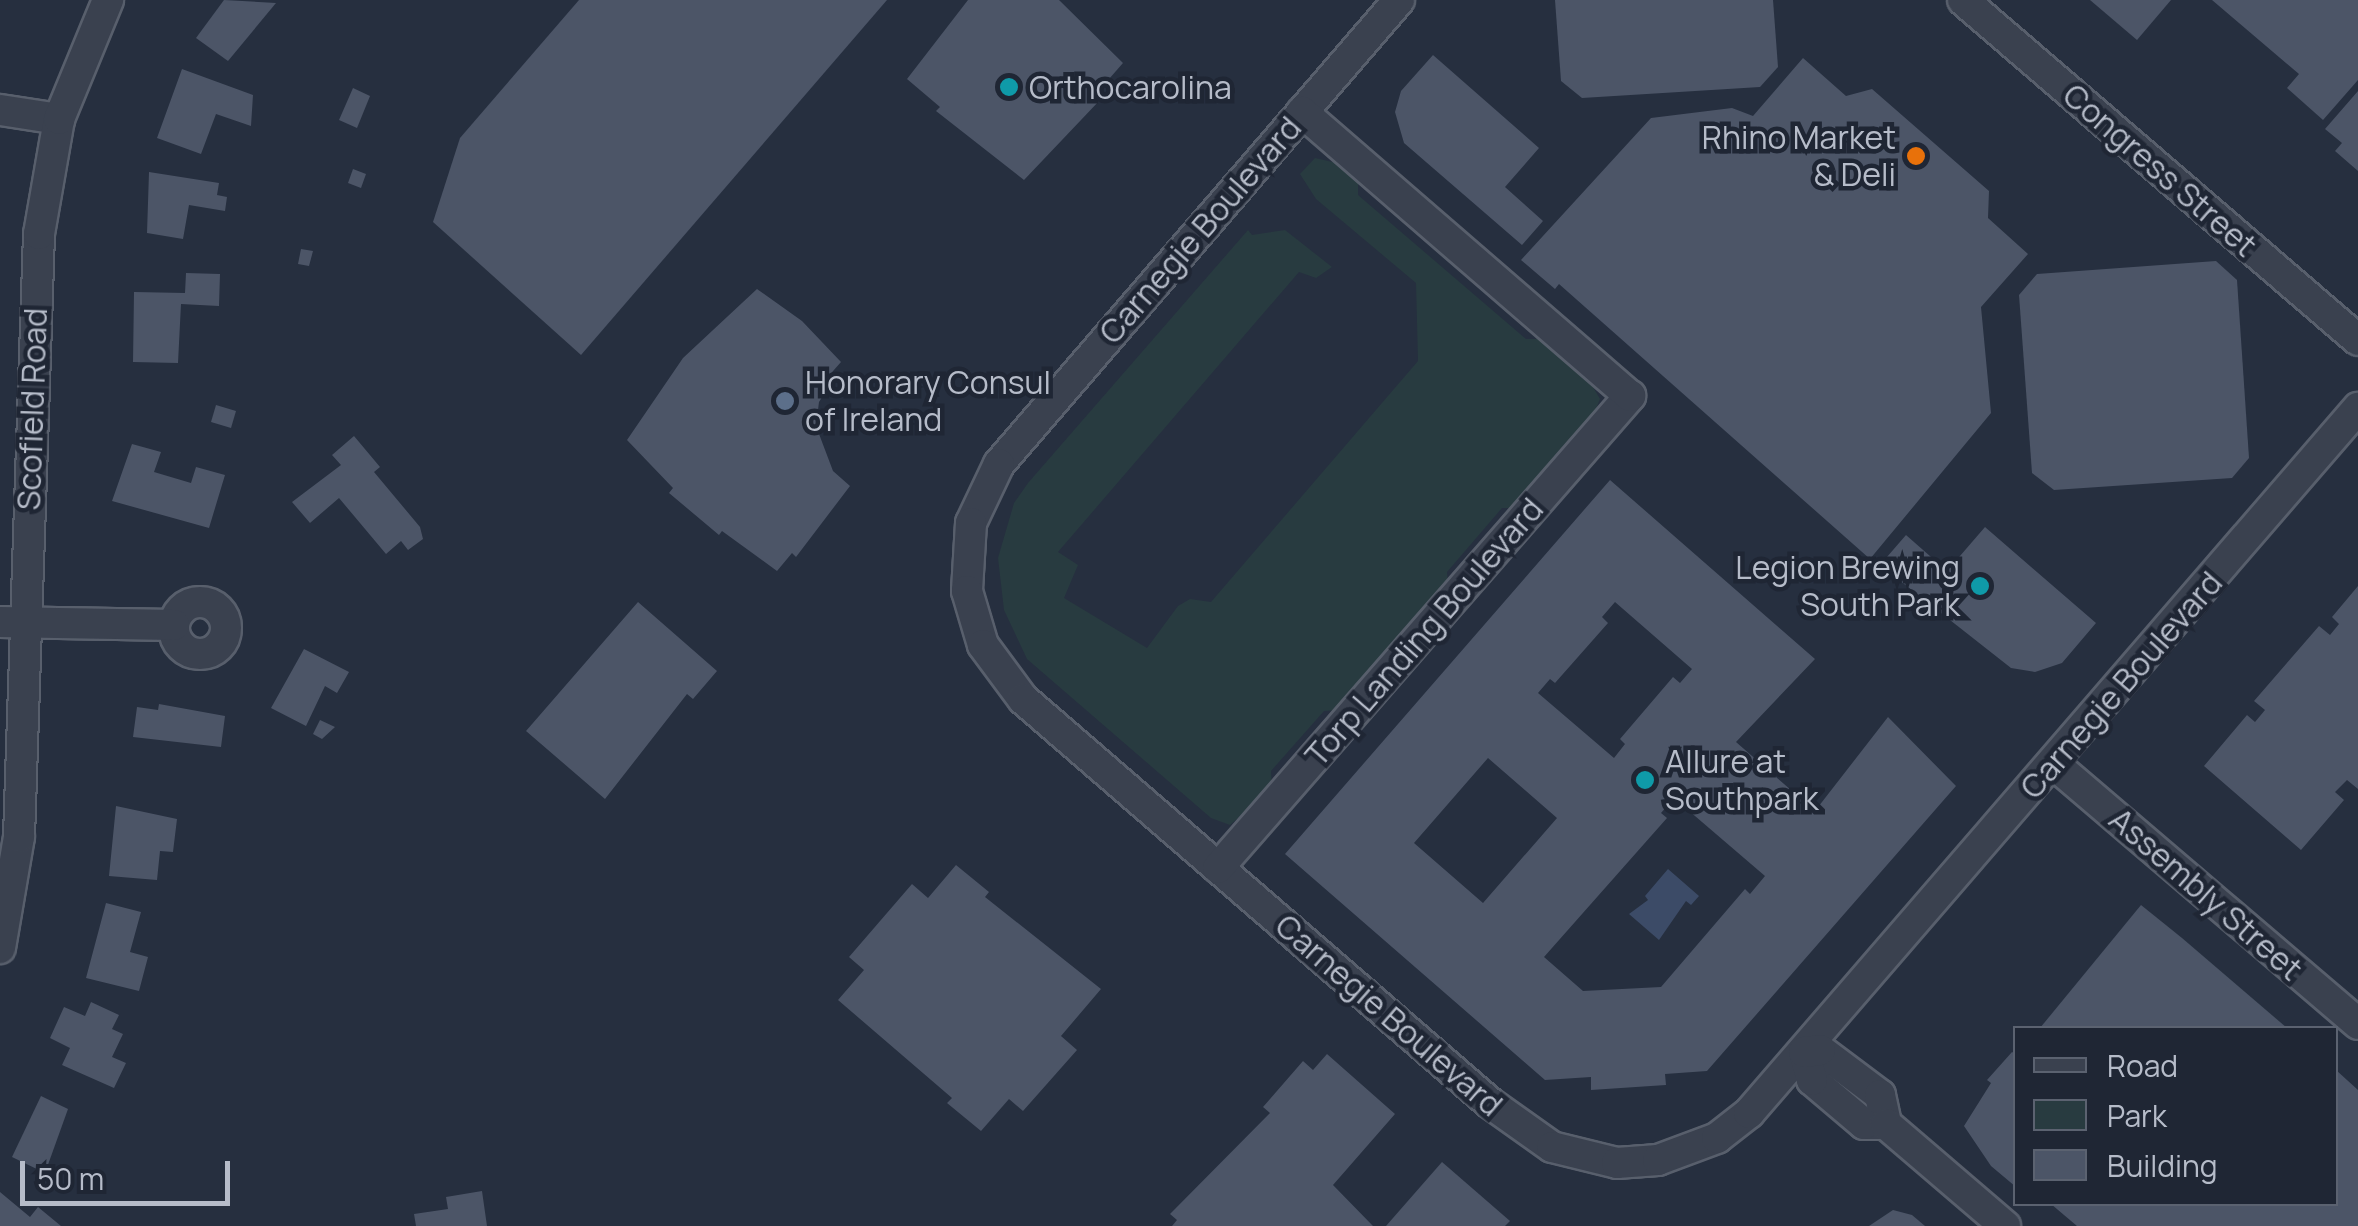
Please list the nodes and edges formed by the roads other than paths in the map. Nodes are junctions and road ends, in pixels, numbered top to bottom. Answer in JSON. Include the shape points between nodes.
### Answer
{"nodes":[{"id":1,"x":108,"y":0,"type":"edge"},
{"id":2,"x":1399,"y":0,"type":"edge"},
{"id":3,"x":1964,"y":0,"type":"edge"},
{"id":4,"x":0,"y":110,"type":"edge"},
{"id":5,"x":1302,"y":112,"type":"junction"},
{"id":6,"x":59,"y":119,"type":"junction"},
{"id":7,"x":2358,"y":340,"type":"edge"},
{"id":8,"x":2358,"y":408,"type":"edge"},
{"id":9,"x":13,"y":623,"type":"edge"},
{"id":10,"x":174,"y":625,"type":"dead end"},
{"id":11,"x":2054,"y":764,"type":"junction"},
{"id":12,"x":1218,"y":868,"type":"junction"},
{"id":13,"x":0,"y":948,"type":"edge"},
{"id":14,"x":2358,"y":1024,"type":"edge"},
{"id":15,"x":1804,"y":1052,"type":"junction"},
{"id":16,"x":2006,"y":1226,"type":"edge"}],
"edges":[{"from":1,"to":6,"type":"street","name":"Scofield Road"},
{"from":2,"to":5,"type":"street","name":"Carnegie Boulevard"},
{"from":3,"to":7,"type":"street","name":"Congress Street"},
{"from":4,"to":6,"type":"street"},
{"from":5,"to":12,"type":"street","name":"Carnegie Boulevard","via":[[1000,464],[981,494],[968,539],[970,610],[1002,676]]},
{"from":5,"to":12,"type":"street","name":"Torp Landing Boulevard","via":[[1630,396]]},
{"from":6,"to":9,"type":"street","name":"Scofield Road","via":[[39,234]]},
{"from":8,"to":11,"type":"street","name":"Carnegie Boulevard"},
{"from":9,"to":10,"type":"street"},
{"from":9,"to":13,"type":"street","name":"Scofield Road","via":[[18,864]]},
{"from":11,"to":14,"type":"street","name":"Assembly Street"},
{"from":11,"to":15,"type":"street","name":"Carnegie Boulevard"},
{"from":12,"to":15,"type":"street","name":"Carnegie Boulevard","via":[[1515,1124],[1566,1153],[1638,1163],[1698,1148],[1749,1113]]},
{"from":15,"to":16,"type":"street","via":[[1808,1074],[1841,1106],[1864,1124],[1886,1124]]}]}
